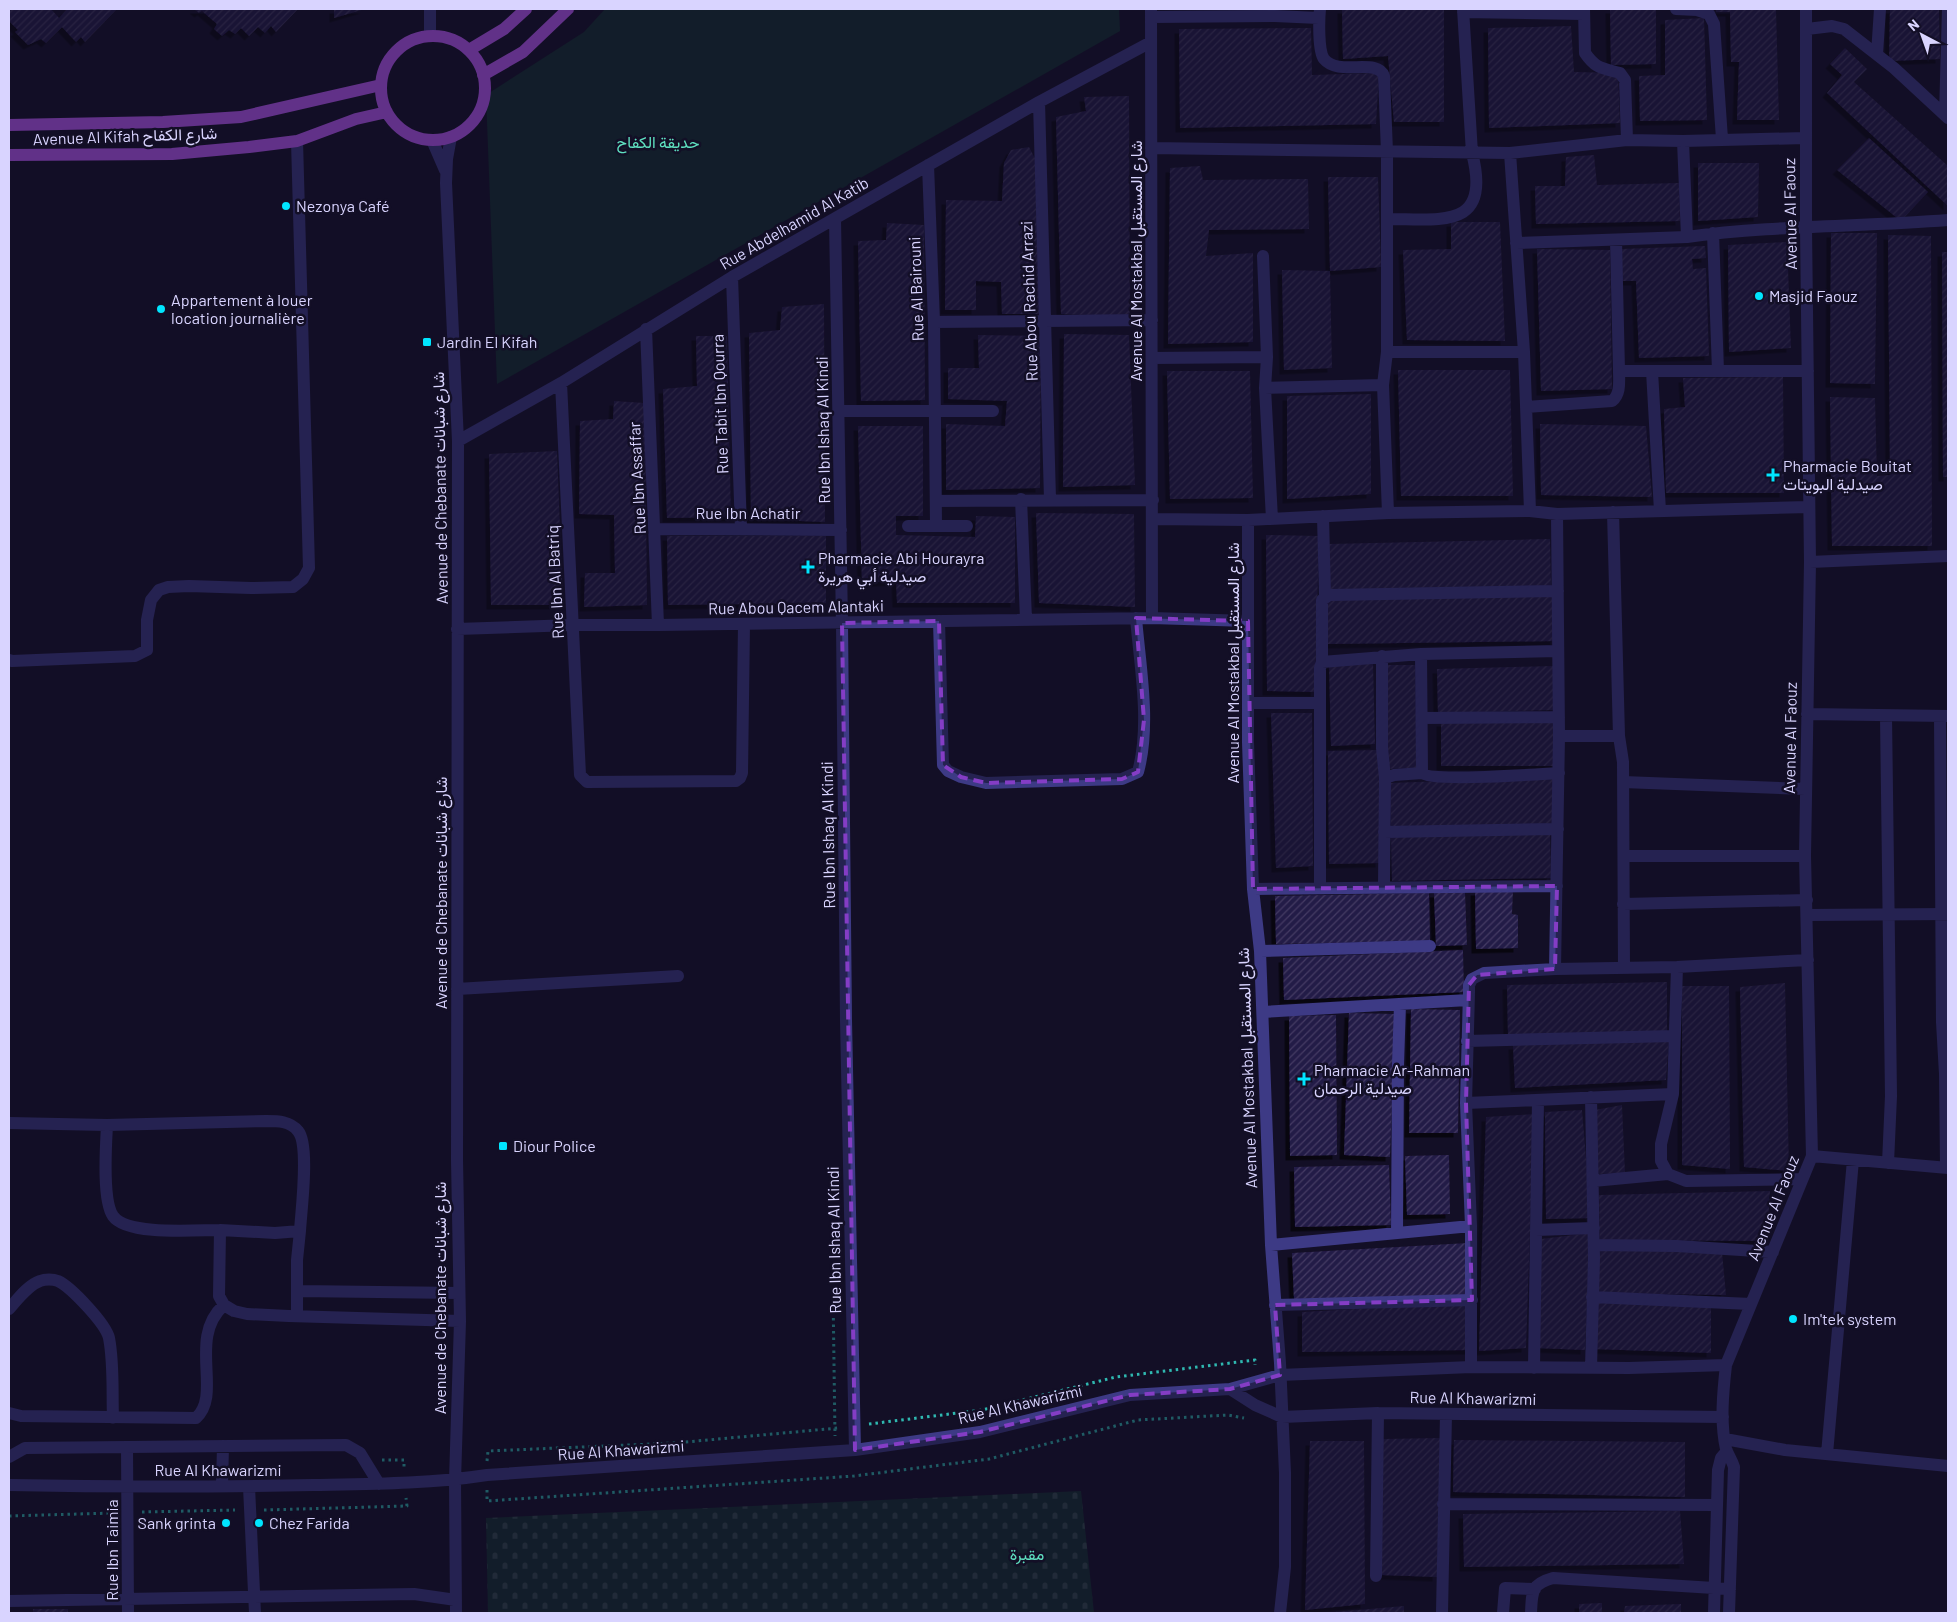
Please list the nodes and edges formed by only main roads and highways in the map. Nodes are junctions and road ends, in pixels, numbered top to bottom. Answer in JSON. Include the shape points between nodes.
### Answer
{"nodes":[{"id":1,"x":526,"y":9,"type":"edge"},
{"id":2,"x":568,"y":9,"type":"edge"},
{"id":3,"x":469,"y":50,"type":"junction"},
{"id":4,"x":483,"y":75,"type":"junction"},
{"id":5,"x":381,"y":85,"type":"junction"},
{"id":6,"x":387,"y":112,"type":"junction"},
{"id":7,"x":9,"y":125,"type":"edge"},
{"id":8,"x":9,"y":155,"type":"edge"}],
"edges":[{"from":1,"to":3,"type":"main road","via":[[504,29]]},
{"from":2,"to":4,"type":"main road","via":[[523,52]]},
{"from":3,"to":4,"type":"main road"},
{"from":3,"to":5,"type":"main road","via":[[444,37],[415,39],[392,57],[384,70]]},
{"from":4,"to":6,"type":"main road","via":[[485,92],[481,108],[472,122],[451,137],[432,140],[410,134]]},
{"from":5,"to":6,"type":"main road"},
{"from":5,"to":7,"type":"main road","name":"Avenue Al Kifah شارع الكفاح","via":[[241,117]]},
{"from":6,"to":8,"type":"main road","name":"Avenue Al Kifah شارع الكفاح","via":[[297,141],[172,154]]}]}
